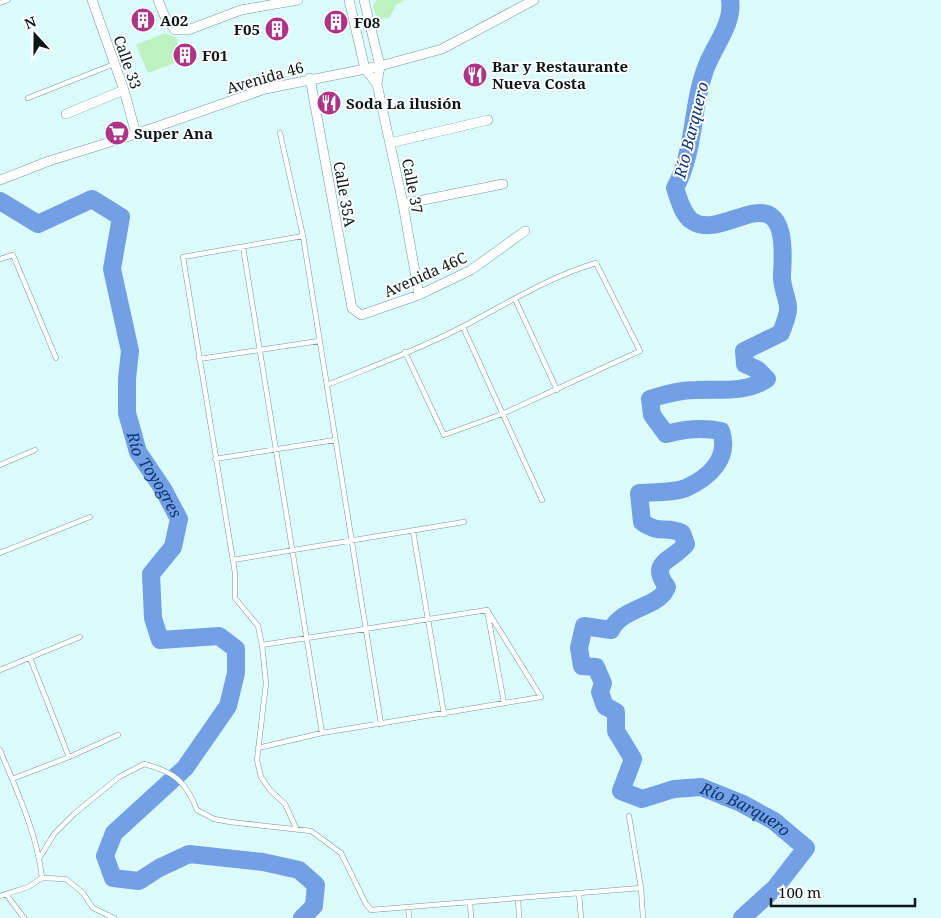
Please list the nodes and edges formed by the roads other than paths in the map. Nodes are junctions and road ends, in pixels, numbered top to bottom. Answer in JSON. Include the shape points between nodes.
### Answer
{"nodes":[{"id":1,"x":8,"y":0,"type":"edge"},
{"id":2,"x":92,"y":0,"type":"edge"},
{"id":3,"x":158,"y":0,"type":"edge"},
{"id":4,"x":238,"y":0,"type":"edge"},
{"id":5,"x":298,"y":0,"type":"edge"},
{"id":6,"x":349,"y":0,"type":"edge"},
{"id":7,"x":364,"y":0,"type":"edge"},
{"id":8,"x":534,"y":0,"type":"edge"},
{"id":9,"x":0,"y":2,"type":"edge"},
{"id":10,"x":516,"y":5,"type":"edge"},
{"id":11,"x":242,"y":10,"type":"junction"},
{"id":12,"x":114,"y":64,"type":"junction"},
{"id":13,"x":380,"y":66,"type":"junction"},
{"id":14,"x":365,"y":69,"type":"junction"},
{"id":15,"x":310,"y":78,"type":"junction"},
{"id":16,"x":376,"y":84,"type":"junction"},
{"id":17,"x":124,"y":90,"type":"junction"},
{"id":18,"x":28,"y":98,"type":"dead end"},
{"id":19,"x":66,"y":114,"type":"dead end"},
{"id":20,"x":488,"y":120,"type":"dead end"},
{"id":21,"x":136,"y":134,"type":"junction"},
{"id":22,"x":280,"y":134,"type":"dead end"},
{"id":23,"x":390,"y":143,"type":"junction"},
{"id":24,"x":0,"y":180,"type":"edge"},
{"id":25,"x":503,"y":184,"type":"dead end"},
{"id":26,"x":403,"y":204,"type":"junction"},
{"id":27,"x":525,"y":231,"type":"dead end"},
{"id":28,"x":303,"y":236,"type":"junction"},
{"id":29,"x":243,"y":247,"type":"junction"},
{"id":30,"x":0,"y":259,"type":"edge"},
{"id":31,"x":419,"y":294,"type":"junction"},
{"id":32,"x":515,"y":299,"type":"junction"},
{"id":33,"x":356,"y":314,"type":"joint"},
{"id":34,"x":463,"y":326,"type":"junction"},
{"id":35,"x":319,"y":341,"type":"junction"},
{"id":36,"x":260,"y":349,"type":"junction"},
{"id":37,"x":406,"y":352,"type":"junction"},
{"id":38,"x":56,"y":358,"type":"dead end"},
{"id":39,"x":199,"y":359,"type":"junction"},
{"id":40,"x":327,"y":385,"type":"junction"},
{"id":41,"x":557,"y":390,"type":"junction"},
{"id":42,"x":502,"y":414,"type":"junction"},
{"id":43,"x":335,"y":440,"type":"junction"},
{"id":44,"x":276,"y":448,"type":"junction"},
{"id":45,"x":35,"y":450,"type":"dead end"},
{"id":46,"x":215,"y":459,"type":"junction"},
{"id":47,"x":0,"y":465,"type":"edge"},
{"id":48,"x":542,"y":500,"type":"dead end"},
{"id":49,"x":90,"y":517,"type":"dead end"},
{"id":50,"x":464,"y":522,"type":"dead end"},
{"id":51,"x":413,"y":531,"type":"junction"},
{"id":52,"x":351,"y":541,"type":"junction"},
{"id":53,"x":293,"y":551,"type":"junction"},
{"id":54,"x":0,"y":552,"type":"edge"},
{"id":55,"x":233,"y":560,"type":"junction"},
{"id":56,"x":487,"y":610,"type":"junction"},
{"id":57,"x":427,"y":619,"type":"junction"},
{"id":58,"x":366,"y":628,"type":"junction"},
{"id":59,"x":80,"y":637,"type":"dead end"},
{"id":60,"x":308,"y":638,"type":"junction"},
{"id":61,"x":262,"y":645,"type":"junction"},
{"id":62,"x":30,"y":658,"type":"junction"},
{"id":63,"x":0,"y":670,"type":"edge"},
{"id":64,"x":504,"y":703,"type":"junction"},
{"id":65,"x":444,"y":714,"type":"junction"},
{"id":66,"x":381,"y":724,"type":"junction"},
{"id":67,"x":322,"y":733,"type":"junction"},
{"id":68,"x":118,"y":735,"type":"dead end"},
{"id":69,"x":258,"y":748,"type":"junction"},
{"id":70,"x":0,"y":750,"type":"edge"},
{"id":71,"x":68,"y":757,"type":"junction"},
{"id":72,"x":12,"y":778,"type":"junction"},
{"id":73,"x":629,"y":816,"type":"dead end"},
{"id":74,"x":297,"y":830,"type":"junction"},
{"id":75,"x":40,"y":857,"type":"junction"},
{"id":76,"x":42,"y":878,"type":"junction"},
{"id":77,"x":641,"y":888,"type":"junction"},
{"id":78,"x":579,"y":893,"type":"junction"},
{"id":79,"x":6,"y":894,"type":"junction"},
{"id":80,"x":0,"y":896,"type":"edge"},
{"id":81,"x":518,"y":898,"type":"junction"},
{"id":82,"x":470,"y":902,"type":"junction"},
{"id":83,"x":408,"y":907,"type":"junction"},
{"id":84,"x":24,"y":918,"type":"edge"},
{"id":85,"x":114,"y":918,"type":"edge"},
{"id":86,"x":409,"y":918,"type":"edge"},
{"id":87,"x":471,"y":918,"type":"edge"},
{"id":88,"x":519,"y":918,"type":"edge"},
{"id":89,"x":581,"y":918,"type":"edge"},
{"id":90,"x":643,"y":918,"type":"edge"}],
"edges":[{"from":1,"to":9,"type":"lane"},
{"from":2,"to":12,"type":"street","name":"Calle 33"},
{"from":3,"to":11,"type":"street","via":[[175,30],[188,30]]},
{"from":4,"to":11,"type":"street"},
{"from":5,"to":11,"type":"street"},
{"from":6,"to":14,"type":"street","name":"Calle 37"},
{"from":7,"to":13,"type":"street","name":"Calle 37"},
{"from":8,"to":10,"type":"street","name":"Avenida 46"},
{"from":10,"to":13,"type":"street","name":"Avenida 46","via":[[442,49]]},
{"from":12,"to":17,"type":"street","name":"Calle 33"},
{"from":12,"to":18,"type":"lane"},
{"from":13,"to":14,"type":"street","name":"Avenida 46"},
{"from":13,"to":16,"type":"street","name":"Calle 37"},
{"from":14,"to":15,"type":"street","name":"Avenida 46"},
{"from":14,"to":16,"type":"street","name":"Calle 37"},
{"from":15,"to":21,"type":"street","name":"Avenida 46","via":[[265,88]]},
{"from":15,"to":33,"type":"street","name":"Calle 35A","via":[[352,308]]},
{"from":16,"to":23,"type":"street","name":"Calle 37"},
{"from":17,"to":19,"type":"street"},
{"from":17,"to":21,"type":"street","name":"Calle 33"},
{"from":20,"to":23,"type":"street"},
{"from":21,"to":24,"type":"street","name":"Avenida 46","via":[[49,160]]},
{"from":22,"to":28,"type":"lane"},
{"from":23,"to":26,"type":"street","name":"Calle 37"},
{"from":25,"to":26,"type":"street"},
{"from":26,"to":31,"type":"street","name":"Calle 37"},
{"from":27,"to":31,"type":"street","name":"Avenida 46C","via":[[471,270]]},
{"from":28,"to":29,"type":"lane"},
{"from":28,"to":35,"type":"lane"},
{"from":29,"to":36,"type":"lane"},
{"from":29,"to":39,"type":"lane","via":[[183,257]]},
{"from":30,"to":38,"type":"lane","via":[[14,255]]},
{"from":31,"to":33,"type":"street","name":"Avenida 46C"},
{"from":32,"to":34,"type":"lane"},
{"from":32,"to":41,"type":"lane"},
{"from":32,"to":41,"type":"lane","via":[[568,271],[596,262],[640,351]]},
{"from":34,"to":37,"type":"lane"},
{"from":34,"to":42,"type":"lane"},
{"from":35,"to":36,"type":"lane"},
{"from":35,"to":40,"type":"lane"},
{"from":36,"to":39,"type":"lane"},
{"from":36,"to":44,"type":"lane"},
{"from":37,"to":40,"type":"lane"},
{"from":37,"to":42,"type":"lane","via":[[444,435]]},
{"from":39,"to":46,"type":"lane"},
{"from":40,"to":43,"type":"lane"},
{"from":41,"to":42,"type":"lane"},
{"from":42,"to":48,"type":"lane"},
{"from":43,"to":44,"type":"lane"},
{"from":43,"to":52,"type":"lane"},
{"from":44,"to":46,"type":"lane"},
{"from":44,"to":53,"type":"lane"},
{"from":45,"to":47,"type":"lane"},
{"from":46,"to":55,"type":"lane"},
{"from":49,"to":54,"type":"lane"},
{"from":50,"to":51,"type":"lane"},
{"from":51,"to":52,"type":"lane"},
{"from":51,"to":57,"type":"lane"},
{"from":52,"to":53,"type":"lane"},
{"from":52,"to":58,"type":"lane"},
{"from":53,"to":55,"type":"lane"},
{"from":53,"to":60,"type":"lane"},
{"from":55,"to":61,"type":"lane","via":[[236,598],[258,626]]},
{"from":56,"to":57,"type":"lane"},
{"from":56,"to":64,"type":"lane"},
{"from":56,"to":64,"type":"lane","via":[[541,697]]},
{"from":57,"to":58,"type":"lane"},
{"from":57,"to":65,"type":"lane"},
{"from":58,"to":60,"type":"lane"},
{"from":58,"to":66,"type":"lane"},
{"from":59,"to":62,"type":"lane"},
{"from":60,"to":61,"type":"lane"},
{"from":60,"to":67,"type":"lane"},
{"from":61,"to":69,"type":"lane","via":[[266,683]]},
{"from":62,"to":63,"type":"lane"},
{"from":62,"to":71,"type":"lane"},
{"from":64,"to":65,"type":"lane"},
{"from":65,"to":66,"type":"lane"},
{"from":66,"to":67,"type":"lane"},
{"from":67,"to":69,"type":"lane"},
{"from":68,"to":71,"type":"lane"},
{"from":69,"to":74,"type":"lane","via":[[261,777],[285,804]]},
{"from":70,"to":72,"type":"lane"},
{"from":71,"to":72,"type":"lane"},
{"from":72,"to":75,"type":"lane"},
{"from":73,"to":77,"type":"lane"},
{"from":74,"to":75,"type":"lane","via":[[214,818],[197,810],[191,794],[166,769],[144,764],[119,777],[74,814],[54,834]]},
{"from":74,"to":83,"type":"lane","via":[[311,831],[341,853],[371,910]]},
{"from":75,"to":76,"type":"lane"},
{"from":76,"to":79,"type":"lane","via":[[28,887]]},
{"from":76,"to":85,"type":"lane","via":[[66,879],[84,893],[93,908]]},
{"from":77,"to":78,"type":"lane"},
{"from":77,"to":90,"type":"lane"},
{"from":78,"to":81,"type":"lane"},
{"from":78,"to":89,"type":"lane"},
{"from":79,"to":80,"type":"lane"},
{"from":79,"to":84,"type":"lane"},
{"from":81,"to":82,"type":"lane"},
{"from":81,"to":88,"type":"lane"},
{"from":82,"to":83,"type":"lane"},
{"from":82,"to":87,"type":"lane"},
{"from":83,"to":86,"type":"lane"}]}
